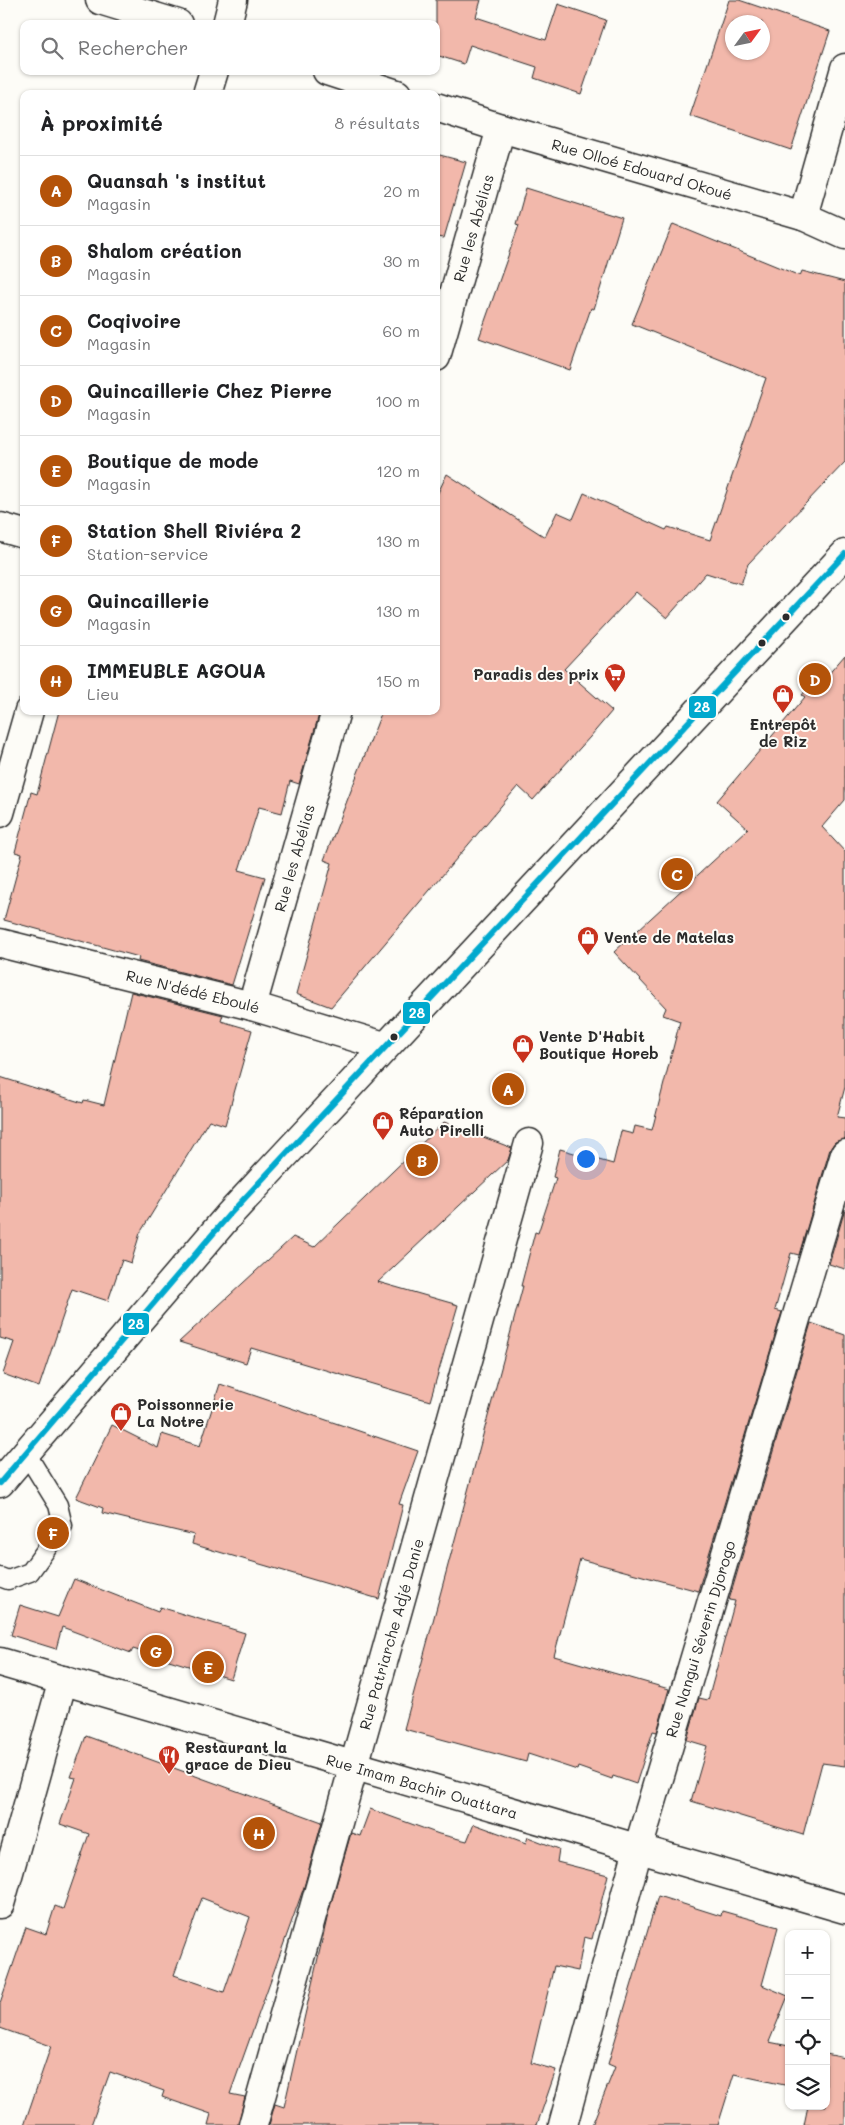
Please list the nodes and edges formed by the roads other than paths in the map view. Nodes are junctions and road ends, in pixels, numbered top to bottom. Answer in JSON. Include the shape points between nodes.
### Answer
{"nodes":[{"id":1,"x":100,"y":0,"type":"edge"},
{"id":2,"x":233,"y":0,"type":"edge"},
{"id":3,"x":165,"y":20,"type":"edge"},
{"id":4,"x":228,"y":20,"type":"edge"},
{"id":5,"x":845,"y":68,"type":"edge"},
{"id":6,"x":213,"y":75,"type":"edge"},
{"id":7,"x":339,"y":75,"type":"edge"},
{"id":8,"x":208,"y":90,"type":"edge"},
{"id":9,"x":385,"y":90,"type":"edge"},
{"id":10,"x":440,"y":107,"type":"edge"},
{"id":11,"x":501,"y":128,"type":"junction"},
{"id":12,"x":803,"y":216,"type":"junction"},
{"id":13,"x":845,"y":235,"type":"edge"},
{"id":14,"x":440,"y":343,"type":"edge"},
{"id":15,"x":0,"y":527,"type":"edge"},
{"id":16,"x":20,"y":533,"type":"edge"},
{"id":17,"x":845,"y":554,"type":"edge"},
{"id":18,"x":28,"y":715,"type":"edge"},
{"id":19,"x":335,"y":715,"type":"edge"},
{"id":20,"x":0,"y":813,"type":"edge"},
{"id":21,"x":0,"y":943,"type":"edge"},
{"id":22,"x":252,"y":1006,"type":"junction"},
{"id":23,"x":384,"y":1046,"type":"junction"},
{"id":24,"x":529,"y":1143,"type":"dead end"},
{"id":25,"x":845,"y":1154,"type":"edge"},
{"id":26,"x":26,"y":1453,"type":"junction"},
{"id":27,"x":0,"y":1483,"type":"edge"},
{"id":28,"x":0,"y":1577,"type":"edge"},
{"id":29,"x":0,"y":1662,"type":"edge"},
{"id":30,"x":63,"y":1680,"type":"junction"},
{"id":31,"x":354,"y":1766,"type":"junction"},
{"id":32,"x":638,"y":1849,"type":"junction"},
{"id":33,"x":0,"y":1904,"type":"edge"},
{"id":34,"x":845,"y":1909,"type":"edge"},
{"id":35,"x":254,"y":2125,"type":"edge"},
{"id":36,"x":563,"y":2125,"type":"edge"}],
"edges":[{"from":1,"to":3,"type":"street"},
{"from":2,"to":4,"type":"street"},
{"from":5,"to":12,"type":"street"},
{"from":6,"to":8,"type":"street"},
{"from":7,"to":9,"type":"street"},
{"from":10,"to":11,"type":"street","name":"Rue Olloé Edouard Okoué"},
{"from":11,"to":12,"type":"street","name":"Rue Olloé Edouard Okoué"},
{"from":11,"to":14,"type":"street","name":"Rue les Abélias"},
{"from":12,"to":13,"type":"street","name":"Rue Olloé Edouard Okoué"},
{"from":15,"to":16,"type":"street"},
{"from":17,"to":23,"type":"street"},
{"from":18,"to":20,"type":"street"},
{"from":19,"to":22,"type":"street","name":"Rue les Abélias"},
{"from":21,"to":22,"type":"street","name":"Rue N'dédé Eboulé"},
{"from":22,"to":23,"type":"street","name":"Rue N'dédé Eboulé"},
{"from":23,"to":26,"type":"street","via":[[229,1215]]},
{"from":24,"to":31,"type":"street","name":"Rue Patriarche Adjé Danie"},
{"from":25,"to":32,"type":"street","name":"Rue Nangui Séverin Djorogo"},
{"from":26,"to":27,"type":"street"},
{"from":26,"to":28,"type":"lane","via":[[58,1505],[63,1526],[30,1572],[8,1580]]},
{"from":29,"to":30,"type":"street","name":"Rue Imam Bachir Ouattara"},
{"from":30,"to":31,"type":"street","name":"Rue Imam Bachir Ouattara"},
{"from":30,"to":33,"type":"street"},
{"from":31,"to":32,"type":"street","name":"Rue Imam Bachir Ouattara"},
{"from":31,"to":35,"type":"street","name":"Rue Patriarche Adjé Danie"},
{"from":32,"to":34,"type":"street","name":"Rue Imam Bachir Ouattara"},
{"from":32,"to":36,"type":"street","name":"Rue Nangui Séverin Djorogo"}]}
